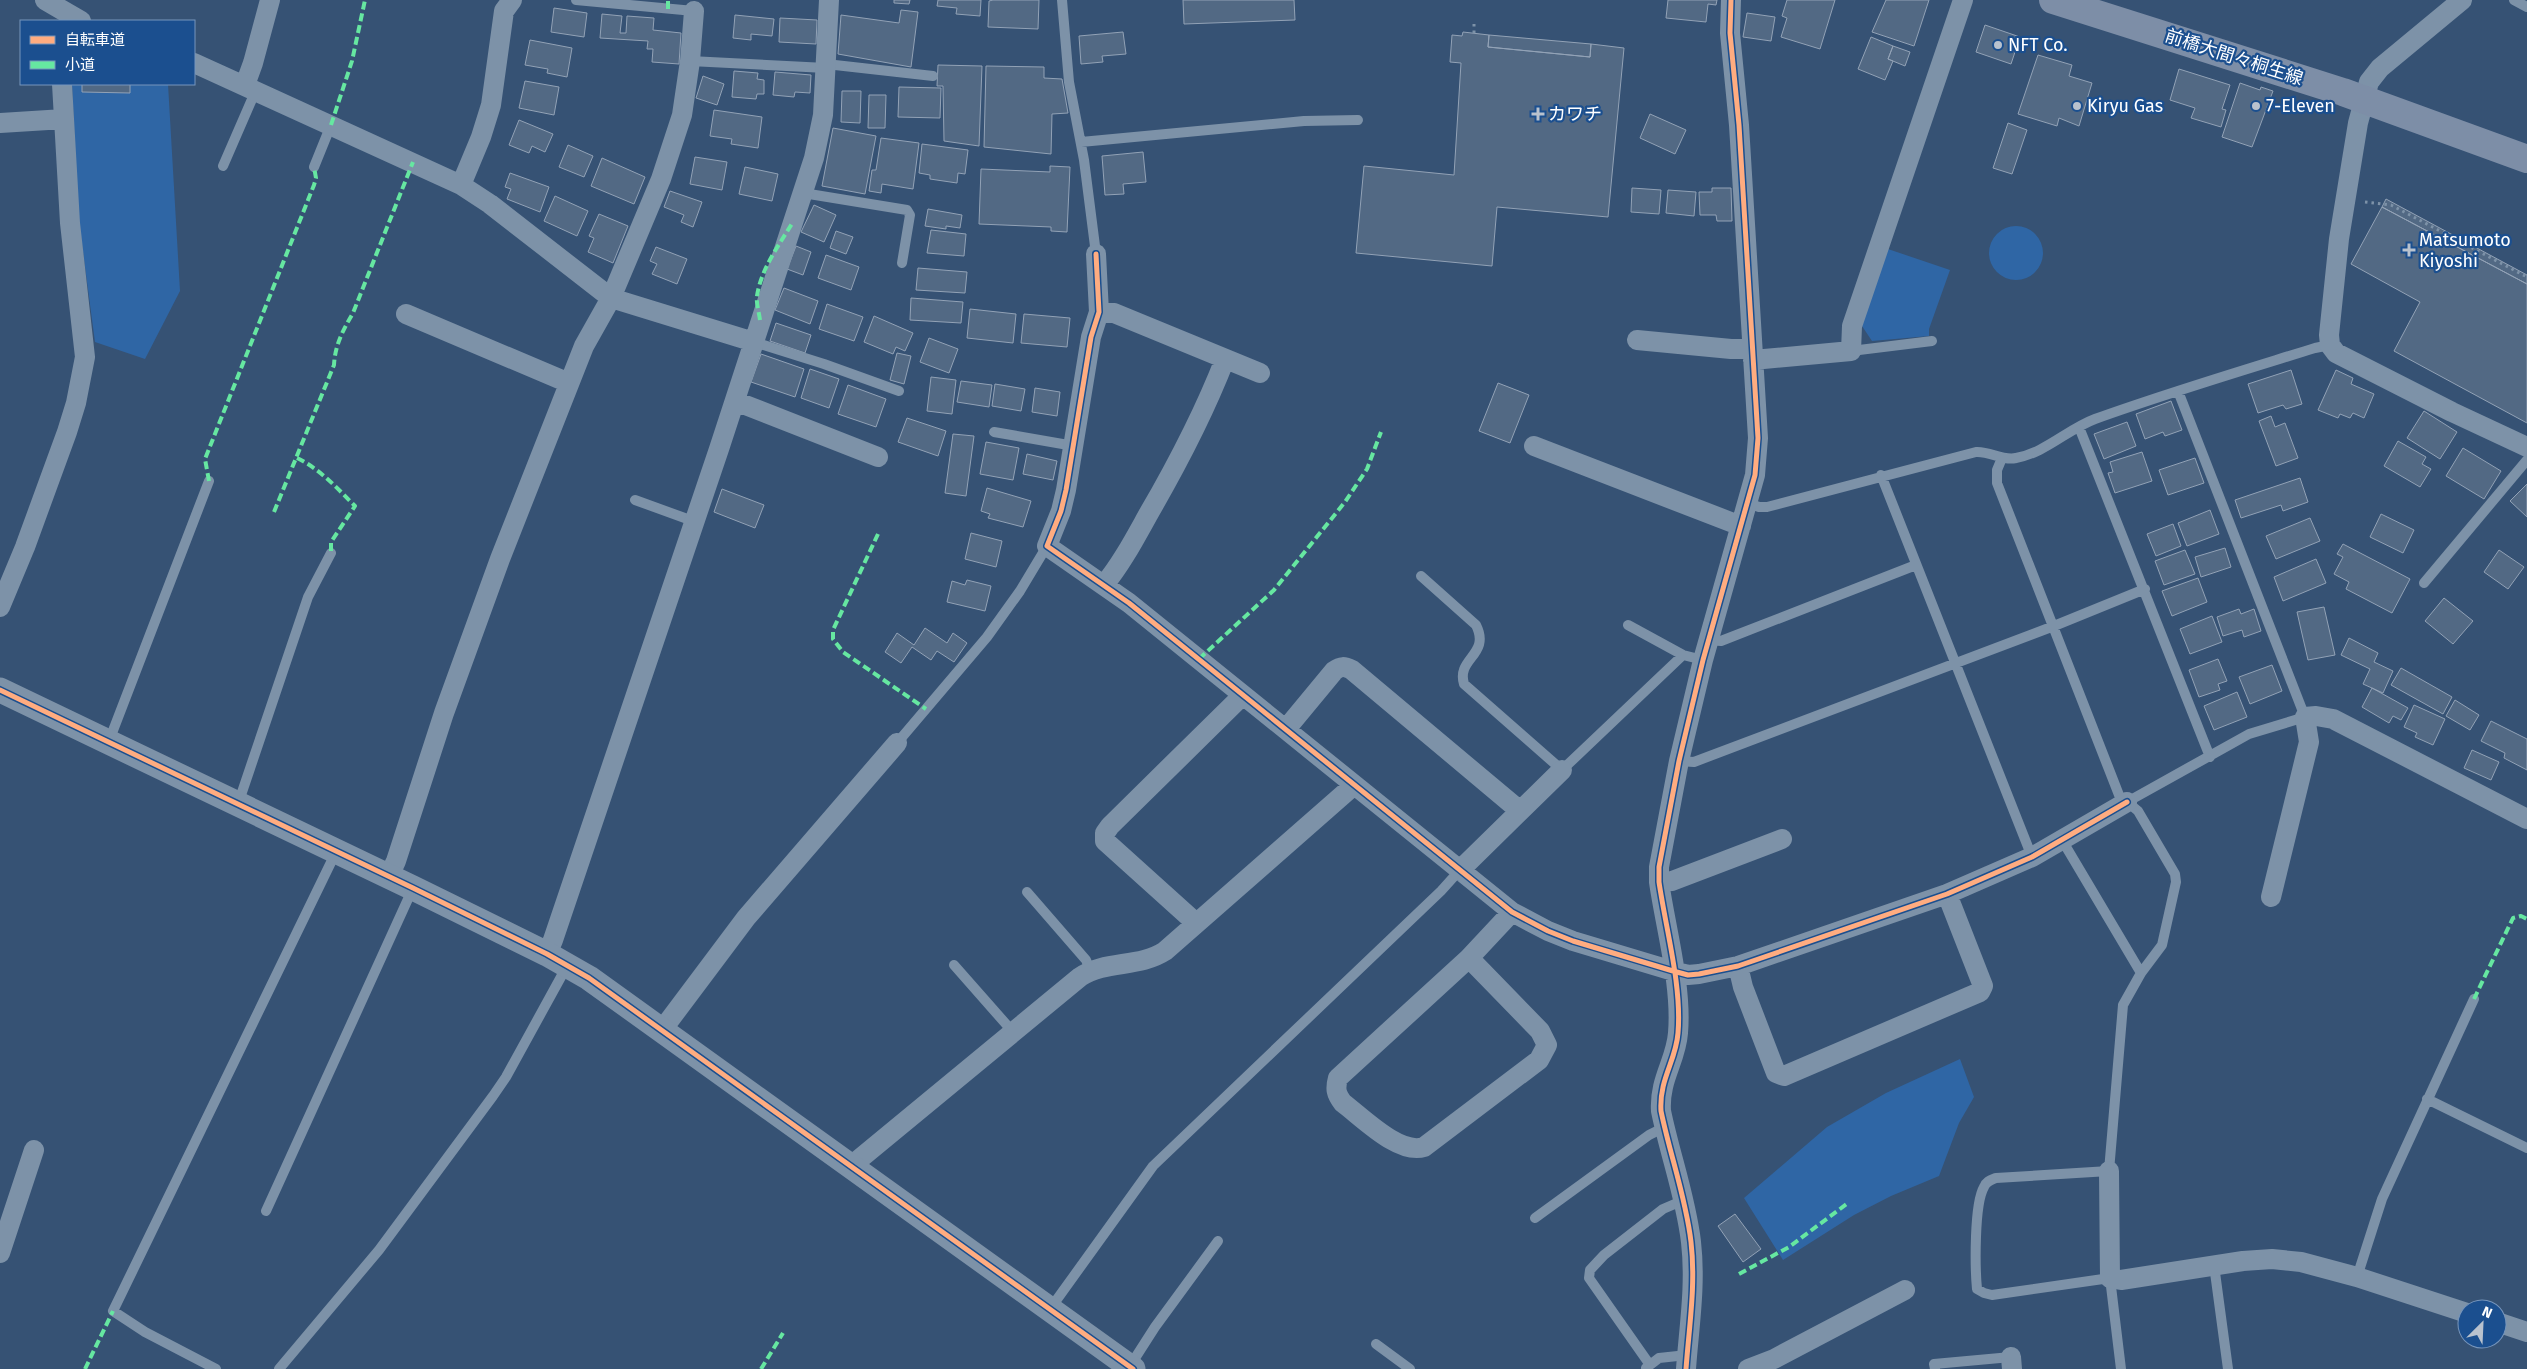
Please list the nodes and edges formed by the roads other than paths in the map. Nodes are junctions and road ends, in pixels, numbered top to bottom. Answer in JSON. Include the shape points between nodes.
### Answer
{"nodes":[{"id":1,"x":45,"y":0,"type":"edge"},
{"id":2,"x":270,"y":0,"type":"edge"},
{"id":3,"x":512,"y":0,"type":"edge"},
{"id":4,"x":576,"y":0,"type":"edge"},
{"id":5,"x":829,"y":0,"type":"edge"},
{"id":6,"x":1062,"y":0,"type":"edge"},
{"id":7,"x":1731,"y":0,"type":"edge"},
{"id":8,"x":1963,"y":0,"type":"edge"},
{"id":9,"x":2053,"y":0,"type":"edge"},
{"id":10,"x":2462,"y":0,"type":"edge"},
{"id":11,"x":2514,"y":0,"type":"edge"},
{"id":12,"x":2527,"y":7,"type":"edge"},
{"id":13,"x":694,"y":11,"type":"joint"},
{"id":14,"x":70,"y":19,"type":"edge"},
{"id":15,"x":690,"y":61,"type":"junction"},
{"id":16,"x":195,"y":62,"type":"edge"},
{"id":17,"x":826,"y":66,"type":"junction"},
{"id":18,"x":933,"y":76,"type":"dead end"},
{"id":19,"x":62,"y":85,"type":"edge"},
{"id":20,"x":250,"y":87,"type":"junction"},
{"id":21,"x":2364,"y":99,"type":"junction"},
{"id":22,"x":64,"y":120,"type":"junction"},
{"id":23,"x":1358,"y":120,"type":"dead end"},
{"id":24,"x":0,"y":123,"type":"edge"},
{"id":25,"x":331,"y":125,"type":"junction"},
{"id":26,"x":1081,"y":142,"type":"junction"},
{"id":27,"x":2527,"y":159,"type":"edge"},
{"id":28,"x":223,"y":166,"type":"dead end"},
{"id":29,"x":314,"y":167,"type":"dead end"},
{"id":30,"x":461,"y":185,"type":"junction"},
{"id":31,"x":802,"y":193,"type":"junction"},
{"id":32,"x":1096,"y":254,"type":"joint"},
{"id":33,"x":902,"y":263,"type":"dead end"},
{"id":34,"x":611,"y":298,"type":"junction"},
{"id":35,"x":1099,"y":312,"type":"junction"},
{"id":36,"x":406,"y":314,"type":"dead end"},
{"id":37,"x":1636,"y":340,"type":"dead end"},
{"id":38,"x":1932,"y":340,"type":"dead end"},
{"id":39,"x":754,"y":342,"type":"junction"},
{"id":40,"x":2330,"y":345,"type":"junction"},
{"id":41,"x":1851,"y":351,"type":"junction"},
{"id":42,"x":1752,"y":355,"type":"junction"},
{"id":43,"x":1225,"y":359,"type":"junction"},
{"id":44,"x":1260,"y":373,"type":"dead end"},
{"id":45,"x":569,"y":383,"type":"junction"},
{"id":46,"x":899,"y":391,"type":"dead end"},
{"id":47,"x":2178,"y":391,"type":"junction"},
{"id":48,"x":735,"y":401,"type":"junction"},
{"id":49,"x":2079,"y":427,"type":"junction"},
{"id":50,"x":994,"y":432,"type":"dead end"},
{"id":51,"x":1074,"y":446,"type":"junction"},
{"id":52,"x":1534,"y":446,"type":"dead end"},
{"id":53,"x":2527,"y":447,"type":"edge"},
{"id":54,"x":878,"y":457,"type":"dead end"},
{"id":55,"x":2002,"y":458,"type":"junction"},
{"id":56,"x":2527,"y":460,"type":"edge"},
{"id":57,"x":1881,"y":475,"type":"junction"},
{"id":58,"x":209,"y":481,"type":"dead end"},
{"id":59,"x":635,"y":500,"type":"dead end"},
{"id":60,"x":1748,"y":503,"type":"junction"},
{"id":61,"x":693,"y":521,"type":"junction"},
{"id":62,"x":1741,"y":526,"type":"junction"},
{"id":63,"x":1047,"y":546,"type":"junction"},
{"id":64,"x":331,"y":552,"type":"dead end"},
{"id":65,"x":1916,"y":566,"type":"junction"},
{"id":66,"x":1421,"y":576,"type":"dead end"},
{"id":67,"x":2424,"y":583,"type":"dead end"},
{"id":68,"x":1104,"y":585,"type":"junction"},
{"id":69,"x":2145,"y":589,"type":"junction"},
{"id":70,"x":0,"y":607,"type":"edge"},
{"id":71,"x":1628,"y":625,"type":"dead end"},
{"id":72,"x":2054,"y":626,"type":"junction"},
{"id":73,"x":1709,"y":640,"type":"junction"},
{"id":74,"x":1683,"y":655,"type":"junction"},
{"id":75,"x":1703,"y":660,"type":"junction"},
{"id":76,"x":1955,"y":662,"type":"junction"},
{"id":77,"x":0,"y":690,"type":"edge"},
{"id":78,"x":1243,"y":695,"type":"junction"},
{"id":79,"x":2305,"y":717,"type":"junction"},
{"id":80,"x":1286,"y":729,"type":"junction"},
{"id":81,"x":108,"y":743,"type":"junction"},
{"id":82,"x":897,"y":743,"type":"joint"},
{"id":83,"x":2210,"y":757,"type":"junction"},
{"id":84,"x":1680,"y":762,"type":"junction"},
{"id":85,"x":1562,"y":770,"type":"junction"},
{"id":86,"x":1353,"y":786,"type":"junction"},
{"id":87,"x":2127,"y":802,"type":"junction"},
{"id":88,"x":238,"y":805,"type":"junction"},
{"id":89,"x":1519,"y":810,"type":"junction"},
{"id":90,"x":2527,"y":819,"type":"edge"},
{"id":91,"x":1782,"y":839,"type":"dead end"},
{"id":92,"x":2062,"y":840,"type":"junction"},
{"id":93,"x":336,"y":852,"type":"junction"},
{"id":94,"x":2032,"y":857,"type":"junction"},
{"id":95,"x":1460,"y":871,"type":"junction"},
{"id":96,"x":389,"y":876,"type":"junction"},
{"id":97,"x":1659,"y":882,"type":"junction"},
{"id":98,"x":412,"y":888,"type":"junction"},
{"id":99,"x":1028,"y":892,"type":"dead end"},
{"id":100,"x":1947,"y":894,"type":"junction"},
{"id":101,"x":2271,"y":896,"type":"dead end"},
{"id":102,"x":1512,"y":912,"type":"junction"},
{"id":103,"x":1196,"y":923,"type":"junction"},
{"id":104,"x":1469,"y":958,"type":"junction"},
{"id":105,"x":557,"y":960,"type":"junction"},
{"id":106,"x":954,"y":965,"type":"dead end"},
{"id":107,"x":1738,"y":966,"type":"junction"},
{"id":108,"x":1090,"y":970,"type":"junction"},
{"id":109,"x":1673,"y":971,"type":"junction"},
{"id":110,"x":2140,"y":973,"type":"junction"},
{"id":111,"x":2474,"y":999,"type":"dead end"},
{"id":112,"x":662,"y":1030,"type":"junction"},
{"id":113,"x":1013,"y":1032,"type":"junction"},
{"id":114,"x":2427,"y":1099,"type":"junction"},
{"id":115,"x":1664,"y":1127,"type":"junction"},
{"id":116,"x":2527,"y":1148,"type":"edge"},
{"id":117,"x":34,"y":1150,"type":"dead end"},
{"id":118,"x":851,"y":1166,"type":"junction"},
{"id":119,"x":2109,"y":1171,"type":"junction"},
{"id":120,"x":1684,"y":1200,"type":"junction"},
{"id":121,"x":266,"y":1211,"type":"dead end"},
{"id":122,"x":1535,"y":1218,"type":"dead end"},
{"id":123,"x":1218,"y":1241,"type":"dead end"},
{"id":124,"x":0,"y":1253,"type":"edge"},
{"id":125,"x":2214,"y":1266,"type":"junction"},
{"id":126,"x":2357,"y":1276,"type":"junction"},
{"id":127,"x":2110,"y":1278,"type":"junction"},
{"id":128,"x":1906,"y":1290,"type":"dead end"},
{"id":129,"x":1050,"y":1309,"type":"junction"},
{"id":130,"x":2457,"y":1310,"type":"edge"},
{"id":131,"x":2507,"y":1325,"type":"edge"},
{"id":132,"x":2527,"y":1332,"type":"edge"},
{"id":133,"x":1376,"y":1344,"type":"dead end"},
{"id":134,"x":1686,"y":1362,"type":"edge"},
{"id":135,"x":2011,"y":1363,"type":"edge"},
{"id":136,"x":1647,"y":1367,"type":"edge"},
{"id":137,"x":1130,"y":1368,"type":"edge"},
{"id":138,"x":216,"y":1369,"type":"edge"},
{"id":139,"x":279,"y":1369,"type":"edge"},
{"id":140,"x":1410,"y":1369,"type":"edge"},
{"id":141,"x":1748,"y":1369,"type":"edge"},
{"id":142,"x":1935,"y":1369,"type":"edge"},
{"id":143,"x":2121,"y":1369,"type":"edge"},
{"id":144,"x":2228,"y":1369,"type":"edge"}],
"edges":[{"from":1,"to":14,"type":"street"},
{"from":2,"to":20,"type":"street"},
{"from":3,"to":30,"type":"street","via":[[504,10],[491,105]]},
{"from":4,"to":13,"type":"lane"},
{"from":5,"to":17,"type":"street"},
{"from":6,"to":26,"type":"lane","via":[[1069,82]]},
{"from":7,"to":42,"type":"street","via":[[1730,33],[1739,125]]},
{"from":8,"to":41,"type":"street","via":[[1852,326]]},
{"from":9,"to":21,"type":"main road","name":"前橋大間々桐生線"},
{"from":10,"to":21,"type":"street","via":[[2380,68],[2369,82]]},
{"from":11,"to":12,"type":"lane"},
{"from":13,"to":15,"type":"street"},
{"from":15,"to":17,"type":"lane"},
{"from":15,"to":34,"type":"street","via":[[682,114],[674,141]]},
{"from":16,"to":20,"type":"street"},
{"from":17,"to":18,"type":"lane"},
{"from":17,"to":31,"type":"street","via":[[820,130]]},
{"from":19,"to":22,"type":"street"},
{"from":20,"to":25,"type":"street"},
{"from":20,"to":28,"type":"lane"},
{"from":21,"to":27,"type":"main road","name":"前橋大間々桐生線"},
{"from":21,"to":40,"type":"street","via":[[2339,239]]},
{"from":22,"to":24,"type":"street"},
{"from":22,"to":70,"type":"street","via":[[70,223],[85,357],[67,432]]},
{"from":23,"to":26,"type":"lane","via":[[1304,121]]},
{"from":25,"to":29,"type":"lane"},
{"from":25,"to":30,"type":"street"},
{"from":26,"to":32,"type":"lane"},
{"from":30,"to":34,"type":"street"},
{"from":31,"to":33,"type":"lane","via":[[907,210],[910,215]]},
{"from":31,"to":39,"type":"street"},
{"from":32,"to":35,"type":"street"},
{"from":34,"to":39,"type":"street"},
{"from":34,"to":45,"type":"street","via":[[584,346]]},
{"from":35,"to":43,"type":"street","via":[[1114,313]]},
{"from":35,"to":51,"type":"street","via":[[1090,337]]},
{"from":36,"to":45,"type":"street"},
{"from":37,"to":42,"type":"street","via":[[1731,349]]},
{"from":38,"to":41,"type":"lane"},
{"from":39,"to":46,"type":"lane"},
{"from":39,"to":48,"type":"street"},
{"from":40,"to":47,"type":"lane"},
{"from":40,"to":53,"type":"street","via":[[2336,353]]},
{"from":41,"to":42,"type":"street"},
{"from":42,"to":60,"type":"street","via":[[1758,451]]},
{"from":43,"to":44,"type":"street"},
{"from":43,"to":68,"type":"street","via":[[1200,420],[1178,462],[1119,566]]},
{"from":45,"to":96,"type":"street","via":[[457,676]]},
{"from":47,"to":49,"type":"lane"},
{"from":47,"to":79,"type":"lane"},
{"from":48,"to":54,"type":"street"},
{"from":48,"to":61,"type":"street"},
{"from":49,"to":55,"type":"lane","via":[[2026,455]]},
{"from":49,"to":69,"type":"lane"},
{"from":50,"to":51,"type":"lane"},
{"from":51,"to":63,"type":"street","via":[[1061,511]]},
{"from":52,"to":62,"type":"street"},
{"from":55,"to":57,"type":"lane","via":[[1989,452],[1976,452]]},
{"from":55,"to":72,"type":"lane","via":[[1997,470],[1997,483]]},
{"from":56,"to":67,"type":"lane"},
{"from":57,"to":60,"type":"lane","via":[[1767,507]]},
{"from":57,"to":65,"type":"lane"},
{"from":58,"to":81,"type":"lane"},
{"from":59,"to":61,"type":"lane"},
{"from":60,"to":62,"type":"street"},
{"from":61,"to":105,"type":"street","via":[[554,940]]},
{"from":62,"to":73,"type":"street"},
{"from":63,"to":68,"type":"street"},
{"from":63,"to":82,"type":"lane","via":[[987,637]]},
{"from":64,"to":88,"type":"lane","via":[[308,597]]},
{"from":65,"to":73,"type":"lane","via":[[1721,640]]},
{"from":65,"to":76,"type":"lane"},
{"from":66,"to":85,"type":"lane","via":[[1481,633],[1481,643],[1464,668],[1464,684]]},
{"from":68,"to":78,"type":"street"},
{"from":69,"to":72,"type":"lane"},
{"from":69,"to":83,"type":"lane"},
{"from":71,"to":74,"type":"lane"},
{"from":72,"to":76,"type":"lane"},
{"from":72,"to":87,"type":"lane","via":[[2119,795]]},
{"from":73,"to":75,"type":"street"},
{"from":74,"to":75,"type":"lane"},
{"from":74,"to":85,"type":"lane"},
{"from":75,"to":84,"type":"street"},
{"from":76,"to":84,"type":"lane","via":[[1694,762]]},
{"from":76,"to":94,"type":"lane"},
{"from":77,"to":81,"type":"street"},
{"from":78,"to":80,"type":"street"},
{"from":78,"to":103,"type":"street","via":[[1105,833],[1105,841]]},
{"from":79,"to":83,"type":"lane","via":[[2249,734]]},
{"from":79,"to":90,"type":"street","via":[[2333,719]]},
{"from":79,"to":101,"type":"street","via":[[2309,742]]},
{"from":80,"to":86,"type":"street"},
{"from":80,"to":89,"type":"street","via":[[1334,671],[1345,666]]},
{"from":81,"to":88,"type":"street"},
{"from":82,"to":112,"type":"street","via":[[746,918]]},
{"from":83,"to":87,"type":"lane"},
{"from":84,"to":97,"type":"street"},
{"from":85,"to":89,"type":"street"},
{"from":86,"to":95,"type":"street"},
{"from":86,"to":103,"type":"street"},
{"from":87,"to":92,"type":"street"},
{"from":87,"to":110,"type":"lane","via":[[2138,811],[2175,874],[2176,882],[2162,945]]},
{"from":88,"to":93,"type":"street"},
{"from":89,"to":95,"type":"street"},
{"from":91,"to":97,"type":"street","via":[[1672,881]]},
{"from":92,"to":94,"type":"street"},
{"from":92,"to":110,"type":"lane"},
{"from":93,"to":96,"type":"street"},
{"from":93,"to":138,"type":"lane","via":[[113,1311],[145,1332]]},
{"from":94,"to":100,"type":"street"},
{"from":95,"to":102,"type":"street"},
{"from":95,"to":129,"type":"lane","via":[[1153,1166]]},
{"from":96,"to":98,"type":"street"},
{"from":97,"to":109,"type":"street"},
{"from":98,"to":105,"type":"street"},
{"from":98,"to":121,"type":"lane"},
{"from":99,"to":108,"type":"lane","via":[[1086,960]]},
{"from":100,"to":107,"type":"street"},
{"from":100,"to":107,"type":"street","via":[[1983,986],[1980,992],[1784,1076],[1776,1073]]},
{"from":102,"to":104,"type":"street"},
{"from":102,"to":109,"type":"street","via":[[1548,931]]},
{"from":103,"to":108,"type":"street","via":[[1155,957]]},
{"from":104,"to":104,"type":"street","via":[[1338,1078],[1335,1087],[1343,1103],[1406,1147],[1424,1146],[1545,1053],[1547,1045],[1540,1031]]},
{"from":105,"to":112,"type":"street"},
{"from":105,"to":139,"type":"lane","via":[[506,1077],[379,1250]]},
{"from":106,"to":113,"type":"lane"},
{"from":107,"to":109,"type":"street","via":[[1688,975]]},
{"from":108,"to":113,"type":"street"},
{"from":109,"to":115,"type":"street","via":[[1678,1033],[1660,1099]]},
{"from":110,"to":119,"type":"lane","via":[[2123,1005]]},
{"from":111,"to":114,"type":"lane"},
{"from":112,"to":118,"type":"street"},
{"from":113,"to":118,"type":"street"},
{"from":114,"to":116,"type":"lane"},
{"from":114,"to":126,"type":"lane","via":[[2382,1199]]},
{"from":115,"to":120,"type":"street"},
{"from":115,"to":122,"type":"lane"},
{"from":117,"to":124,"type":"street"},
{"from":118,"to":129,"type":"street"},
{"from":119,"to":127,"type":"street"},
{"from":119,"to":127,"type":"lane","via":[[1989,1181],[1982,1192],[1976,1236],[1978,1289],[1984,1293],[1992,1295]]},
{"from":120,"to":134,"type":"street","via":[[1693,1278]]},
{"from":120,"to":136,"type":"lane","via":[[1663,1209],[1604,1255],[1590,1270],[1589,1278]]},
{"from":123,"to":137,"type":"lane","via":[[1155,1327]]},
{"from":125,"to":126,"type":"street","via":[[2272,1259],[2301,1262]]},
{"from":125,"to":127,"type":"street","via":[[2121,1280]]},
{"from":125,"to":144,"type":"lane"},
{"from":126,"to":130,"type":"street"},
{"from":127,"to":143,"type":"lane"},
{"from":128,"to":141,"type":"street","via":[[1774,1359]]},
{"from":129,"to":137,"type":"street"},
{"from":131,"to":132,"type":"street"},
{"from":133,"to":140,"type":"lane"},
{"from":134,"to":136,"type":"lane","via":[[1660,1358]]},
{"from":135,"to":142,"type":"lane","via":[[1934,1364]]}]}
